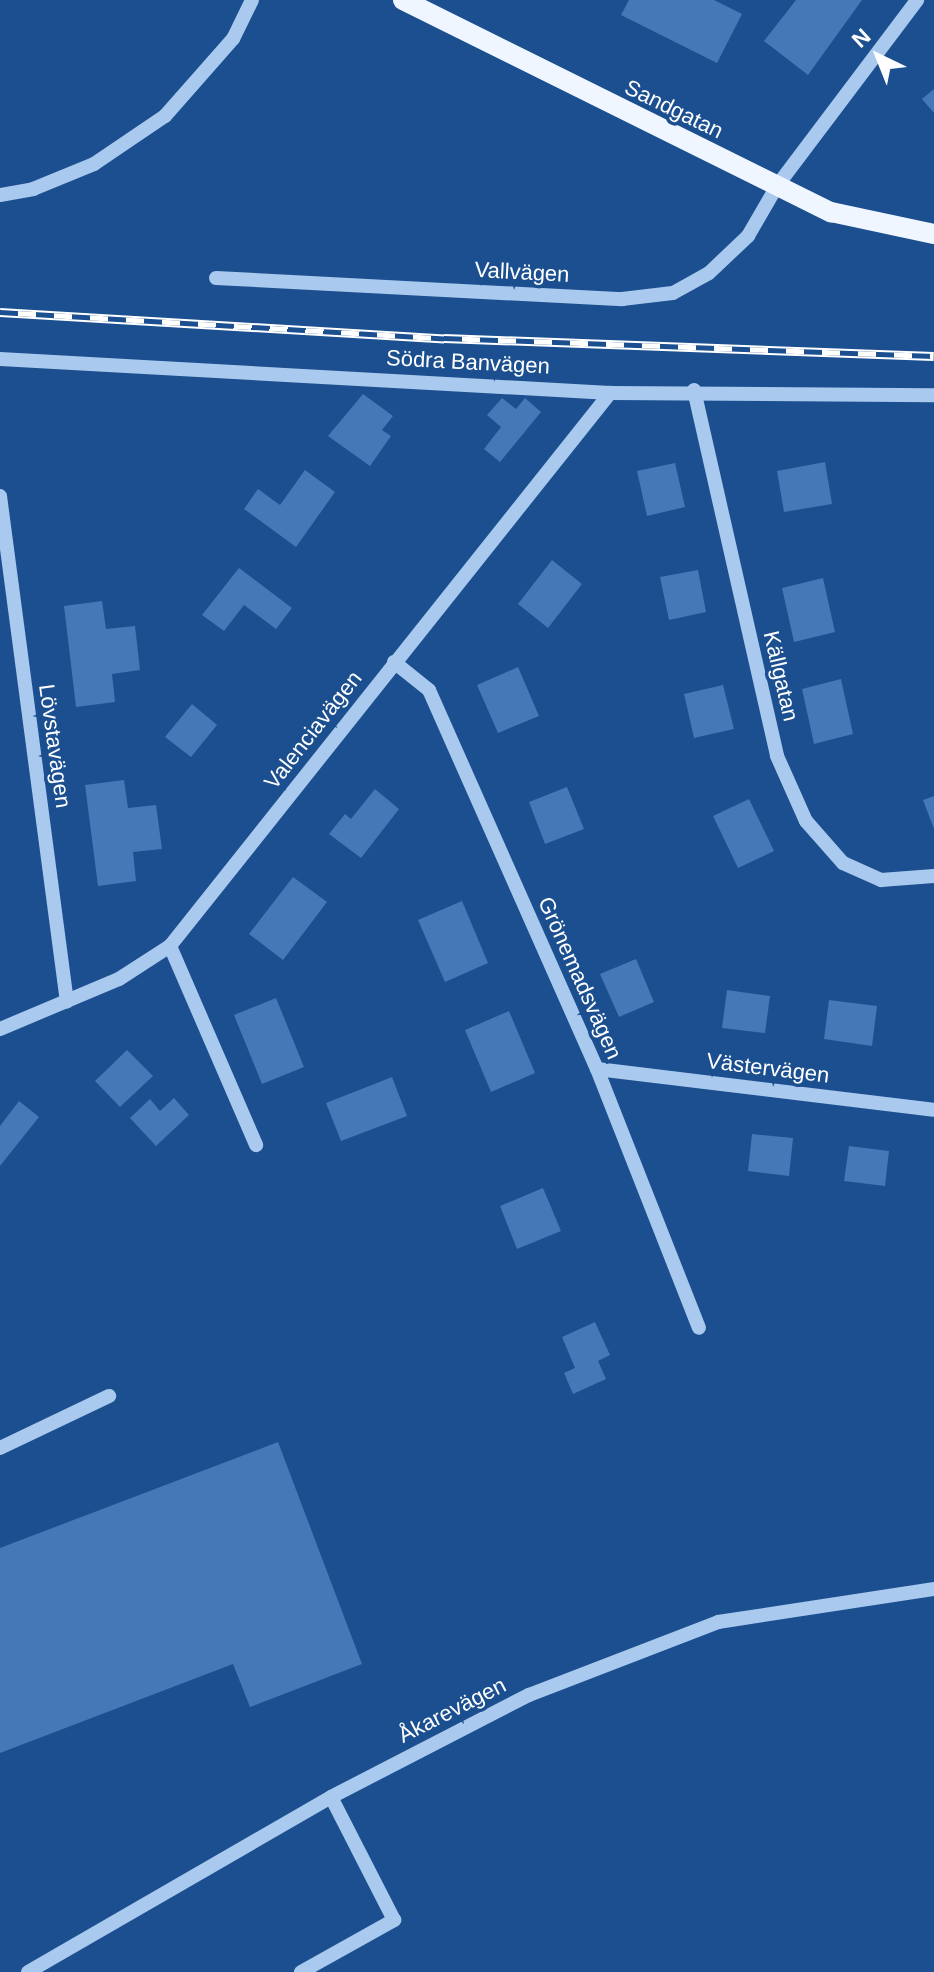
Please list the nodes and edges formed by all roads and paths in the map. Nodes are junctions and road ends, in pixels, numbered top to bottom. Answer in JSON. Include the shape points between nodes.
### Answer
{"nodes":[{"id":1,"x":252,"y":0,"type":"edge"},
{"id":2,"x":403,"y":0,"type":"edge"},
{"id":3,"x":917,"y":0,"type":"edge"},
{"id":4,"x":777,"y":186,"type":"junction"},
{"id":5,"x":0,"y":195,"type":"edge"},
{"id":6,"x":934,"y":234,"type":"edge"},
{"id":7,"x":216,"y":278,"type":"dead end"},
{"id":8,"x":0,"y":359,"type":"edge"},
{"id":9,"x":694,"y":390,"type":"junction"},
{"id":10,"x":610,"y":393,"type":"junction"},
{"id":11,"x":934,"y":395,"type":"edge"},
{"id":12,"x":0,"y":496,"type":"edge"},
{"id":13,"x":394,"y":662,"type":"junction"},
{"id":14,"x":934,"y":876,"type":"edge"},
{"id":15,"x":170,"y":946,"type":"junction"},
{"id":16,"x":67,"y":1002,"type":"junction"},
{"id":17,"x":0,"y":1029,"type":"edge"},
{"id":18,"x":597,"y":1069,"type":"junction"},
{"id":19,"x":934,"y":1110,"type":"edge"},
{"id":20,"x":256,"y":1145,"type":"dead end"},
{"id":21,"x":699,"y":1328,"type":"dead end"},
{"id":22,"x":109,"y":1396,"type":"dead end"},
{"id":23,"x":0,"y":1448,"type":"edge"},
{"id":24,"x":934,"y":1589,"type":"edge"},
{"id":25,"x":331,"y":1797,"type":"junction"},
{"id":26,"x":28,"y":1972,"type":"edge"},
{"id":27,"x":301,"y":1972,"type":"edge"}],
"edges":[{"from":1,"to":5,"type":"street","via":[[233,39],[165,116],[94,164],[33,189]]},
{"from":2,"to":4,"type":"main road","name":"Sandgatan"},
{"from":3,"to":4,"type":"street","name":"Vallvägen"},
{"from":4,"to":6,"type":"main road","name":"Sandgatan","via":[[831,212]]},
{"from":4,"to":7,"type":"street","name":"Vallvägen","via":[[748,236],[709,273],[673,293],[622,299]]},
{"from":8,"to":10,"type":"street","name":"Södra Banvägen"},
{"from":9,"to":10,"type":"street","name":"Södra Banvägen"},
{"from":9,"to":11,"type":"street","name":"Södra Banvägen"},
{"from":9,"to":14,"type":"street","name":"Källgatan","via":[[777,756],[806,821],[843,863],[881,880]]},
{"from":10,"to":13,"type":"street","name":"Valenciavägen"},
{"from":12,"to":16,"type":"street","name":"Lövstavägen"},
{"from":13,"to":15,"type":"street","name":"Valenciavägen"},
{"from":13,"to":18,"type":"street","name":"Grönemadsvägen","via":[[429,690]]},
{"from":15,"to":16,"type":"street","name":"Valenciavägen","via":[[119,979]]},
{"from":15,"to":20,"type":"street"},
{"from":16,"to":17,"type":"street","name":"Valenciavägen"},
{"from":18,"to":19,"type":"street","name":"Västervägen"},
{"from":18,"to":21,"type":"street","name":"Grönemadsvägen"},
{"from":22,"to":23,"type":"street"},
{"from":24,"to":25,"type":"street","name":"Åkarevägen","via":[[718,1622],[529,1695]]},
{"from":25,"to":26,"type":"street","name":"Åkarevägen"},
{"from":25,"to":27,"type":"street","via":[[394,1920]]}]}
